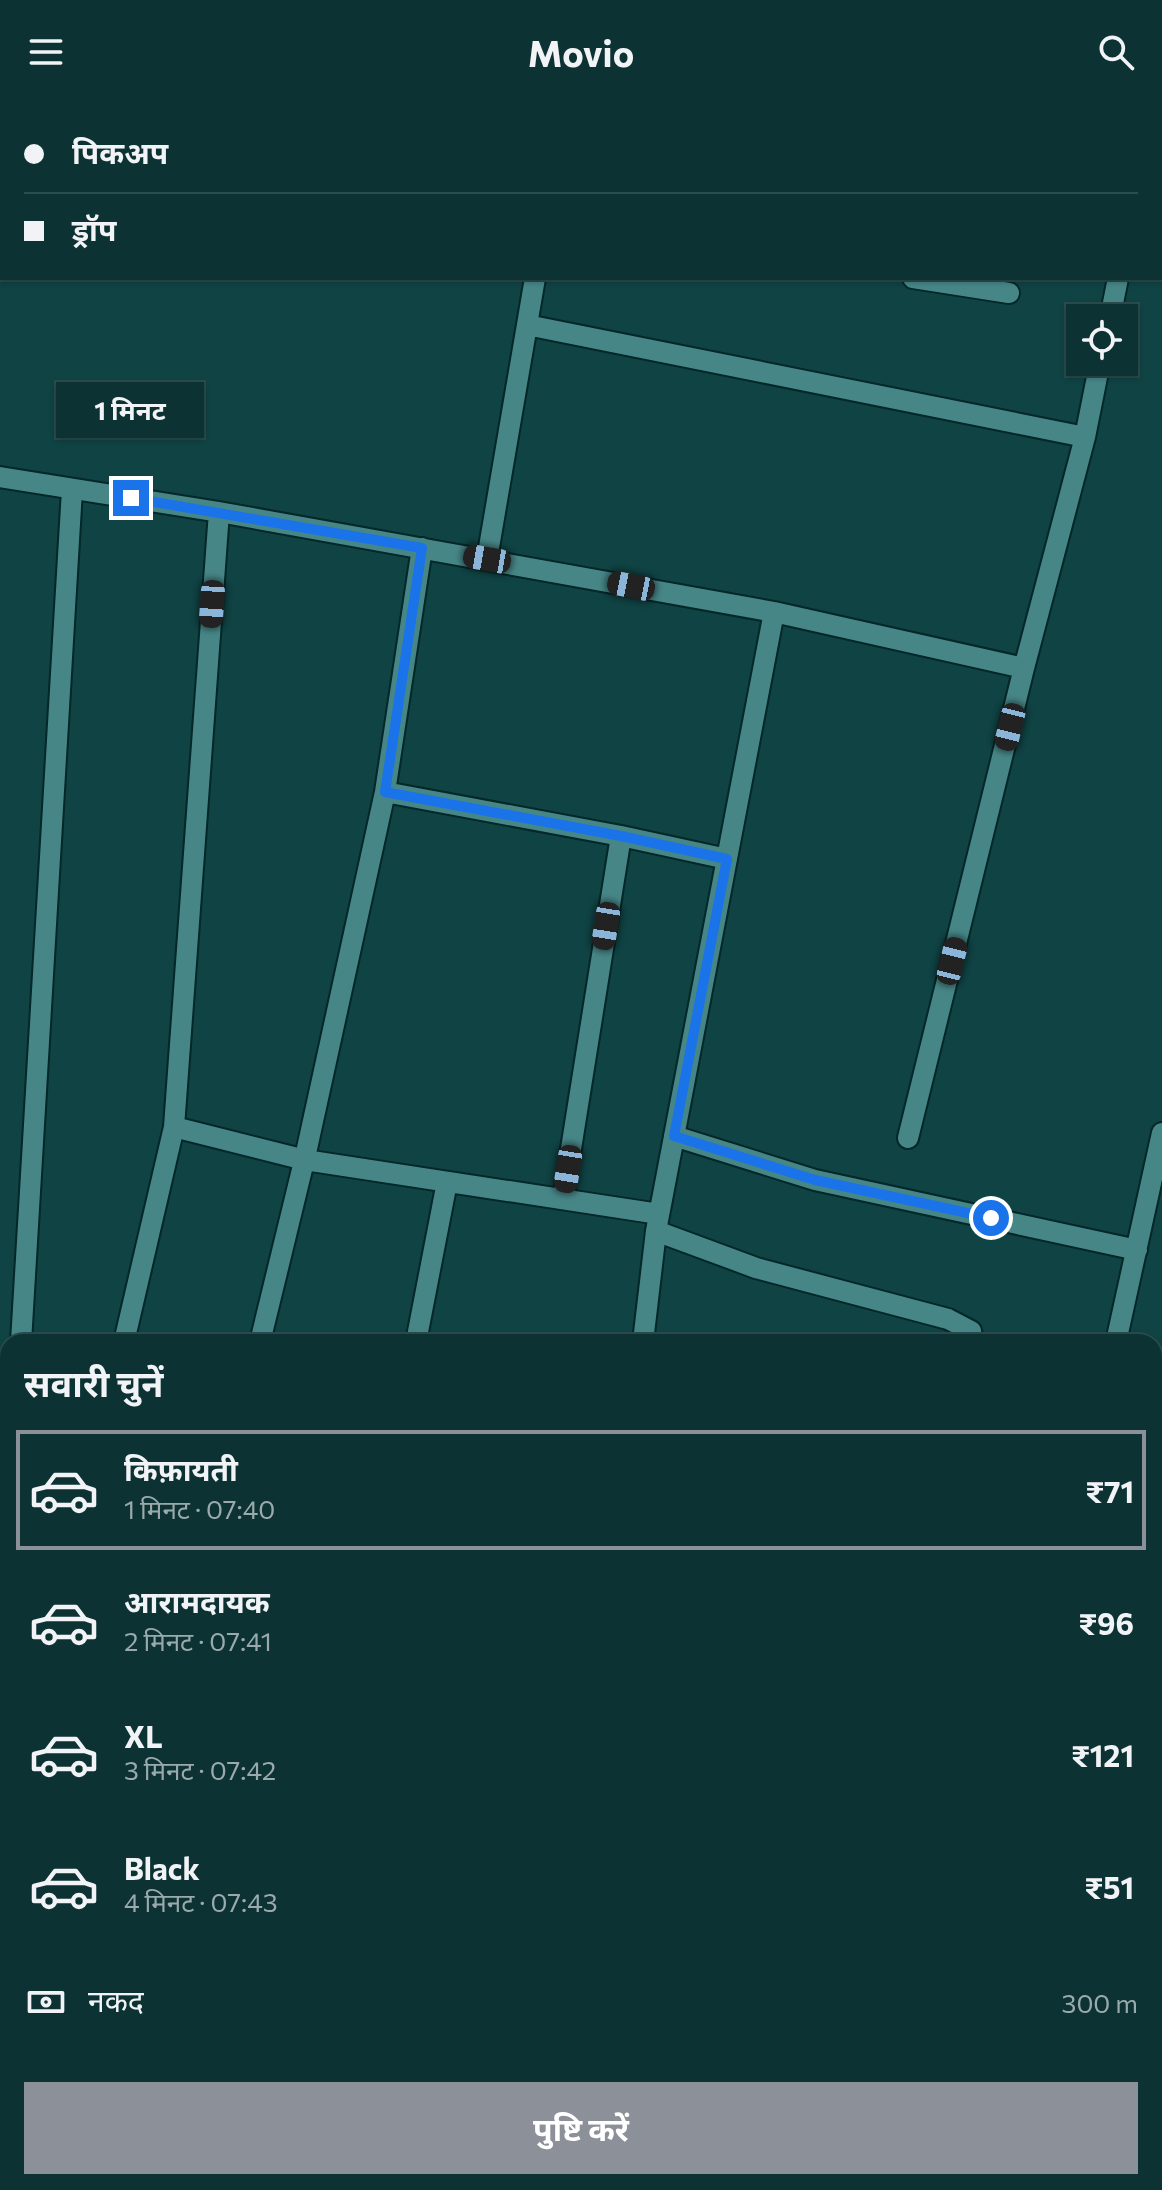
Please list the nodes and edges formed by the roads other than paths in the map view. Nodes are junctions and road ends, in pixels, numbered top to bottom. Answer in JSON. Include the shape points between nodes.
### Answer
{"nodes":[{"id":1,"x":535,"y":280,"type":"edge"},
{"id":2,"x":926,"y":280,"type":"edge"},
{"id":3,"x":1118,"y":280,"type":"edge"},
{"id":4,"x":1009,"y":293,"type":"dead end"},
{"id":5,"x":1113,"y":304,"type":"edge"},
{"id":6,"x":527,"y":325,"type":"junction"},
{"id":7,"x":1097,"y":376,"type":"edge"},
{"id":8,"x":1085,"y":437,"type":"junction"},
{"id":9,"x":0,"y":477,"type":"edge"},
{"id":10,"x":72,"y":490,"type":"junction"},
{"id":11,"x":219,"y":512,"type":"junction"},
{"id":12,"x":422,"y":548,"type":"junction"},
{"id":13,"x":487,"y":559,"type":"junction"},
{"id":14,"x":774,"y":612,"type":"junction"},
{"id":15,"x":1024,"y":668,"type":"junction"},
{"id":16,"x":385,"y":792,"type":"junction"},
{"id":17,"x":621,"y":836,"type":"junction"},
{"id":18,"x":727,"y":859,"type":"junction"},
{"id":19,"x":174,"y":1127,"type":"junction"},
{"id":20,"x":1162,"y":1133,"type":"edge"},
{"id":21,"x":674,"y":1136,"type":"junction"},
{"id":22,"x":908,"y":1138,"type":"dead end"},
{"id":23,"x":305,"y":1160,"type":"junction"},
{"id":24,"x":447,"y":1182,"type":"junction"},
{"id":25,"x":563,"y":1199,"type":"junction"},
{"id":26,"x":658,"y":1223,"type":"junction"},
{"id":27,"x":1137,"y":1250,"type":"junction"},
{"id":28,"x":21,"y":1334,"type":"edge"},
{"id":29,"x":126,"y":1334,"type":"edge"},
{"id":30,"x":262,"y":1334,"type":"edge"},
{"id":31,"x":418,"y":1334,"type":"edge"},
{"id":32,"x":644,"y":1334,"type":"edge"},
{"id":33,"x":972,"y":1334,"type":"edge"},
{"id":34,"x":1118,"y":1334,"type":"edge"}],
"edges":[{"from":1,"to":6,"type":"street"},
{"from":2,"to":4,"type":"street"},
{"from":3,"to":5,"type":"street"},
{"from":6,"to":8,"type":"street"},
{"from":6,"to":13,"type":"street"},
{"from":7,"to":8,"type":"street"},
{"from":8,"to":15,"type":"street"},
{"from":9,"to":10,"type":"street"},
{"from":10,"to":11,"type":"street"},
{"from":10,"to":28,"type":"street"},
{"from":11,"to":12,"type":"street"},
{"from":11,"to":19,"type":"street"},
{"from":12,"to":13,"type":"street"},
{"from":12,"to":16,"type":"street"},
{"from":13,"to":14,"type":"street"},
{"from":14,"to":15,"type":"street"},
{"from":14,"to":18,"type":"street"},
{"from":15,"to":22,"type":"street"},
{"from":16,"to":17,"type":"street"},
{"from":16,"to":23,"type":"street"},
{"from":17,"to":18,"type":"street"},
{"from":17,"to":25,"type":"street"},
{"from":18,"to":21,"type":"street"},
{"from":19,"to":23,"type":"street"},
{"from":19,"to":29,"type":"street"},
{"from":20,"to":27,"type":"street"},
{"from":21,"to":26,"type":"street"},
{"from":21,"to":27,"type":"street","via":[[815,1180]]},
{"from":23,"to":24,"type":"street"},
{"from":23,"to":30,"type":"street"},
{"from":24,"to":25,"type":"street"},
{"from":24,"to":31,"type":"street"},
{"from":25,"to":26,"type":"street"},
{"from":26,"to":32,"type":"street"},
{"from":26,"to":33,"type":"street","via":[[756,1268],[948,1319]]},
{"from":27,"to":34,"type":"street"}]}
